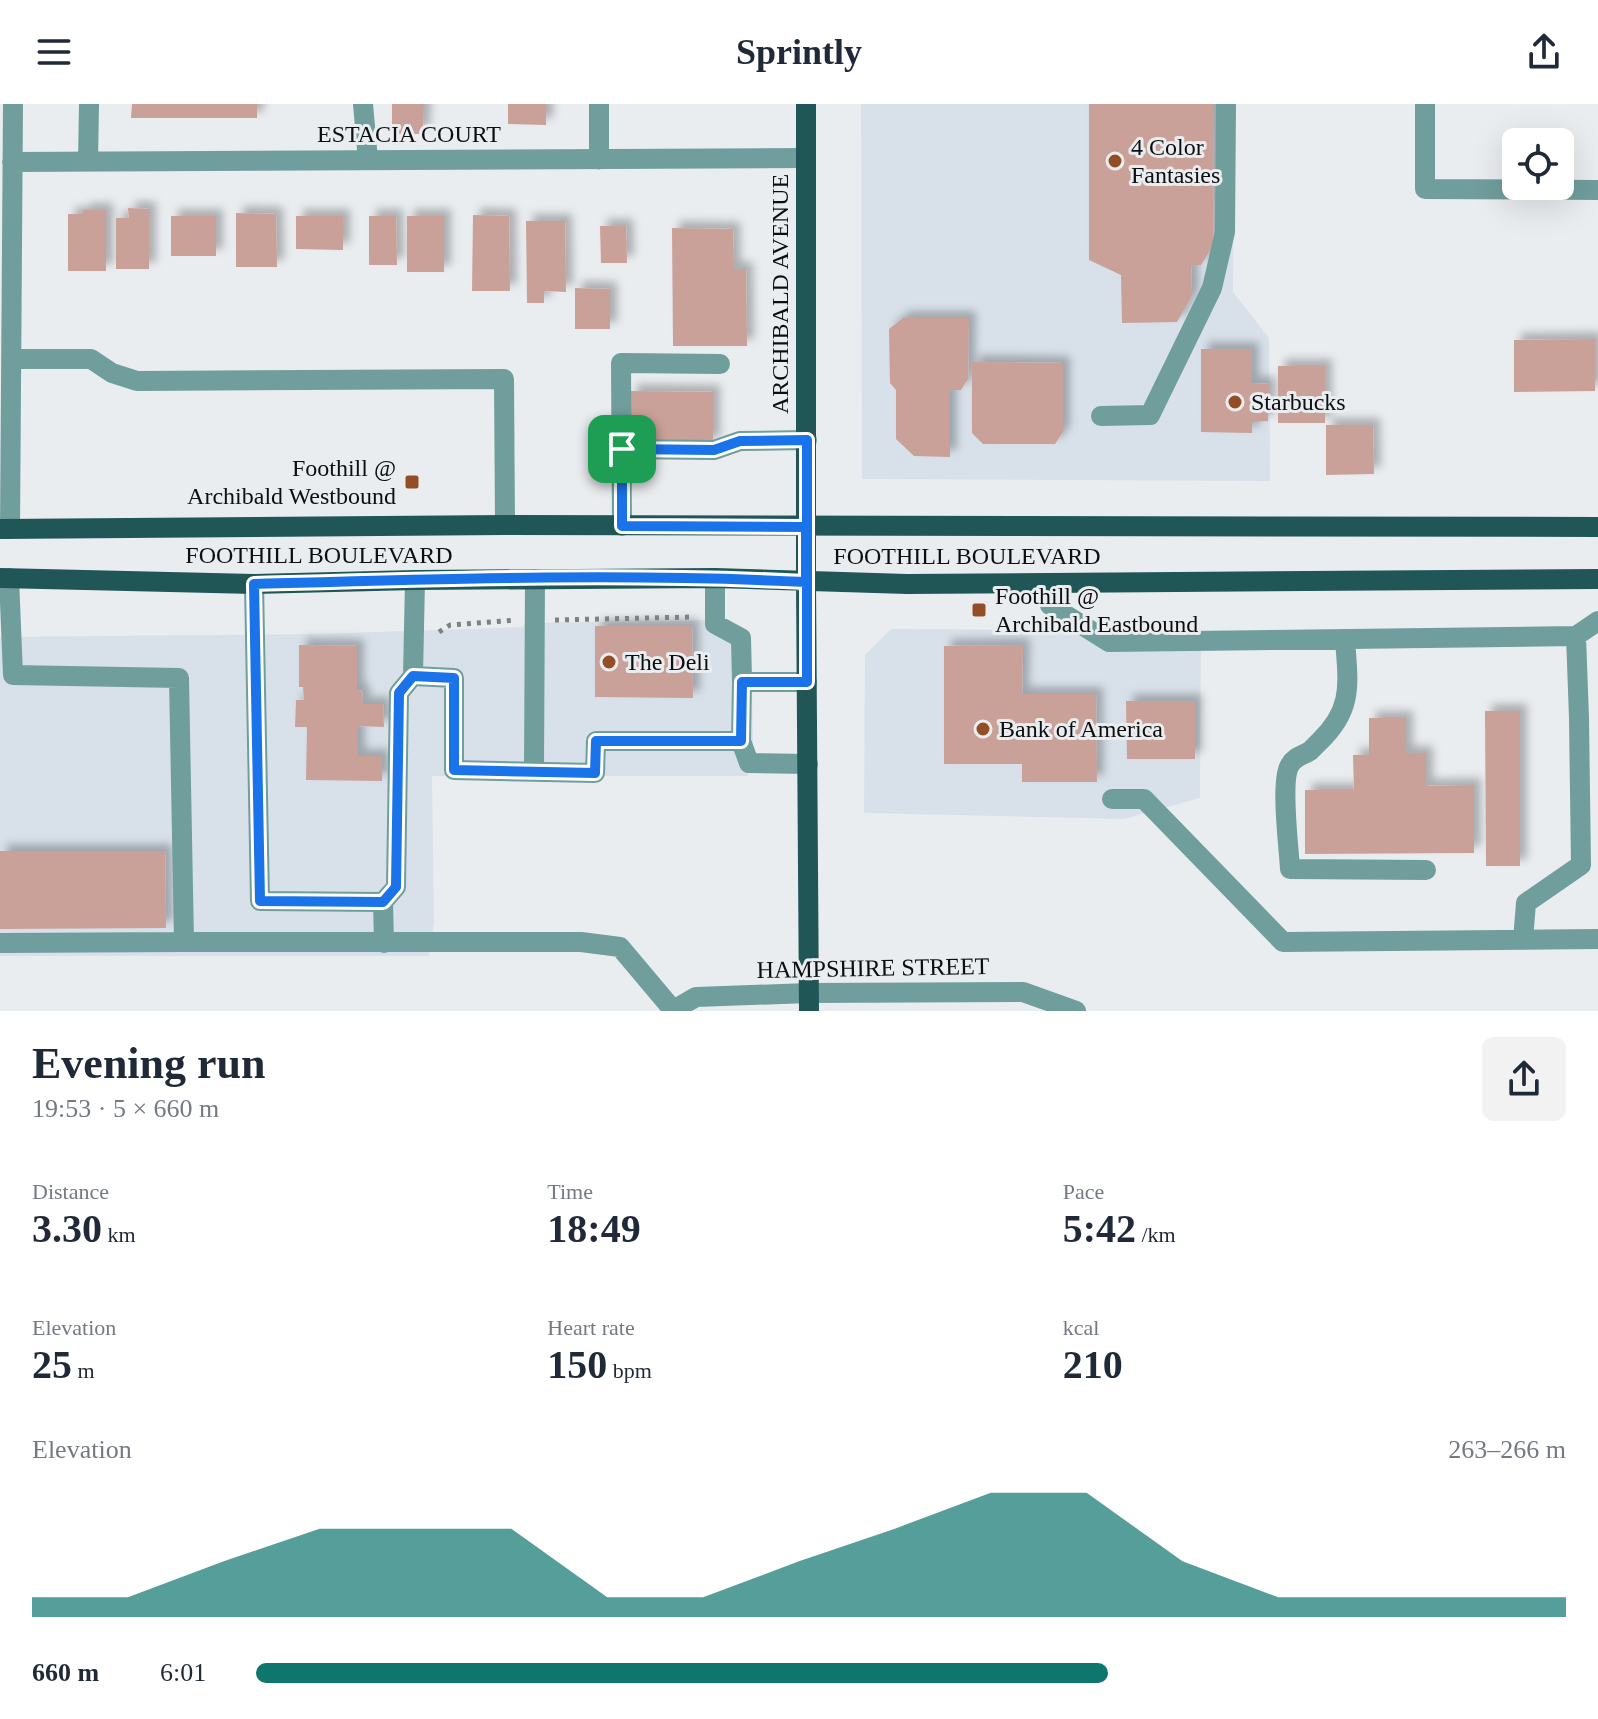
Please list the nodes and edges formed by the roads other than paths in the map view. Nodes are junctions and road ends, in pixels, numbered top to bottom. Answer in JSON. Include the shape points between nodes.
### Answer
{"nodes":[{"id":1,"x":13,"y":104,"type":"edge"},
{"id":2,"x":89,"y":104,"type":"edge"},
{"id":3,"x":363,"y":104,"type":"edge"},
{"id":4,"x":599,"y":104,"type":"edge"},
{"id":5,"x":806,"y":104,"type":"edge"},
{"id":6,"x":1226,"y":104,"type":"edge"},
{"id":7,"x":1425,"y":104,"type":"edge"},
{"id":8,"x":805,"y":158,"type":"junction"},
{"id":9,"x":368,"y":160,"type":"junction"},
{"id":10,"x":599,"y":160,"type":"junction"},
{"id":11,"x":12,"y":162,"type":"junction"},
{"id":12,"x":88,"y":162,"type":"junction"},
{"id":13,"x":1598,"y":190,"type":"edge"},
{"id":14,"x":11,"y":359,"type":"junction"},
{"id":15,"x":720,"y":364,"type":"dead end"},
{"id":16,"x":1101,"y":416,"type":"dead end"},
{"id":17,"x":807,"y":440,"type":"junction"},
{"id":18,"x":622,"y":449,"type":"junction"},
{"id":19,"x":505,"y":525,"type":"junction"},
{"id":20,"x":622,"y":526,"type":"junction"},
{"id":21,"x":806,"y":527,"type":"junction"},
{"id":22,"x":1598,"y":527,"type":"edge"},
{"id":23,"x":5,"y":529,"type":"edge"},
{"id":24,"x":4,"y":578,"type":"edge"},
{"id":25,"x":715,"y":578,"type":"junction"},
{"id":26,"x":535,"y":579,"type":"junction"},
{"id":27,"x":1598,"y":579,"type":"edge"},
{"id":28,"x":415,"y":580,"type":"junction"},
{"id":29,"x":806,"y":582,"type":"junction"},
{"id":30,"x":1049,"y":583,"type":"junction"},
{"id":31,"x":254,"y":584,"type":"junction"},
{"id":32,"x":1598,"y":621,"type":"edge"},
{"id":33,"x":1576,"y":636,"type":"junction"},
{"id":34,"x":1345,"y":639,"type":"junction"},
{"id":35,"x":413,"y":676,"type":"junction"},
{"id":36,"x":742,"y":682,"type":"junction"},
{"id":37,"x":807,"y":682,"type":"junction"},
{"id":38,"x":741,"y":741,"type":"junction"},
{"id":39,"x":808,"y":764,"type":"junction"},
{"id":40,"x":534,"y":772,"type":"junction"},
{"id":41,"x":1112,"y":799,"type":"dead end"},
{"id":42,"x":1426,"y":870,"type":"dead end"},
{"id":43,"x":383,"y":902,"type":"junction"},
{"id":44,"x":1598,"y":939,"type":"edge"},
{"id":45,"x":1523,"y":940,"type":"junction"},
{"id":46,"x":184,"y":942,"type":"junction"},
{"id":47,"x":0,"y":943,"type":"edge"},
{"id":48,"x":384,"y":943,"type":"junction"},
{"id":49,"x":809,"y":1002,"type":"edge"},
{"id":50,"x":673,"y":1011,"type":"edge"},
{"id":51,"x":1076,"y":1011,"type":"edge"}],
"edges":[{"from":1,"to":11,"type":"street"},
{"from":2,"to":12,"type":"street"},
{"from":3,"to":9,"type":"street"},
{"from":4,"to":10,"type":"street"},
{"from":5,"to":8,"type":"main road","name":"ARCHIBALD AVENUE"},
{"from":6,"to":16,"type":"street","via":[[1225,232],[1212,288],[1150,415]]},
{"from":7,"to":13,"type":"street","via":[[1425,189]]},
{"from":8,"to":10,"type":"street","name":"ESTACIA COURT"},
{"from":8,"to":17,"type":"main road","name":"ARCHIBALD AVENUE"},
{"from":9,"to":10,"type":"street","name":"ESTACIA COURT"},
{"from":9,"to":12,"type":"street","name":"ESTACIA COURT"},
{"from":11,"to":12,"type":"street","name":"ESTACIA COURT"},
{"from":11,"to":14,"type":"street"},
{"from":14,"to":19,"type":"street","via":[[91,359],[137,381],[504,379]]},
{"from":14,"to":23,"type":"street"},
{"from":15,"to":18,"type":"street","via":[[621,363]]},
{"from":17,"to":18,"type":"street","via":[[740,441],[714,450]]},
{"from":17,"to":21,"type":"main road","name":"ARCHIBALD AVENUE"},
{"from":18,"to":20,"type":"street"},
{"from":19,"to":20,"type":"main road","name":"FOOTHILL BOULEVARD"},
{"from":19,"to":23,"type":"main road","name":"FOOTHILL BOULEVARD"},
{"from":20,"to":21,"type":"main road","name":"FOOTHILL BOULEVARD"},
{"from":21,"to":22,"type":"main road","name":"FOOTHILL BOULEVARD"},
{"from":21,"to":29,"type":"main road","name":"ARCHIBALD AVENUE"},
{"from":24,"to":31,"type":"main road","name":"FOOTHILL BOULEVARD"},
{"from":24,"to":46,"type":"street","via":[[13,675],[179,678]]},
{"from":25,"to":26,"type":"main road","name":"FOOTHILL BOULEVARD"},
{"from":25,"to":29,"type":"main road","name":"FOOTHILL BOULEVARD"},
{"from":25,"to":36,"type":"street","via":[[715,624],[741,638]]},
{"from":26,"to":28,"type":"main road","name":"FOOTHILL BOULEVARD"},
{"from":26,"to":40,"type":"street"},
{"from":27,"to":30,"type":"main road","name":"FOOTHILL BOULEVARD"},
{"from":28,"to":31,"type":"main road","name":"FOOTHILL BOULEVARD"},
{"from":28,"to":35,"type":"street"},
{"from":29,"to":30,"type":"main road","name":"FOOTHILL BOULEVARD"},
{"from":29,"to":37,"type":"main road","name":"ARCHIBALD AVENUE"},
{"from":30,"to":34,"type":"street","via":[[1050,605],[1109,642]]},
{"from":31,"to":43,"type":"street","via":[[260,901]]},
{"from":32,"to":33,"type":"street"},
{"from":33,"to":34,"type":"street"},
{"from":33,"to":45,"type":"street","via":[[1581,865],[1526,903]]},
{"from":34,"to":42,"type":"street","via":[[1348,687],[1342,711],[1334,728],[1288,766],[1290,869]]},
{"from":35,"to":40,"type":"street","via":[[454,678],[454,770]]},
{"from":35,"to":43,"type":"street","via":[[399,693],[396,887]]},
{"from":36,"to":37,"type":"street"},
{"from":36,"to":38,"type":"street"},
{"from":37,"to":39,"type":"main road","name":"ARCHIBALD AVENUE"},
{"from":38,"to":39,"type":"street","via":[[749,763]]},
{"from":38,"to":40,"type":"street","via":[[596,741],[595,773]]},
{"from":39,"to":49,"type":"main road","name":"ARCHIBALD AVENUE"},
{"from":41,"to":45,"type":"street","via":[[1144,799],[1283,942]]},
{"from":43,"to":48,"type":"street"},
{"from":44,"to":45,"type":"street"},
{"from":46,"to":47,"type":"street"},
{"from":46,"to":48,"type":"street"},
{"from":48,"to":50,"type":"street","via":[[581,942],[620,947]]},
{"from":49,"to":50,"type":"street","name":"HAMPSHIRE STREET","via":[[696,997]]},
{"from":49,"to":51,"type":"street","name":"HAMPSHIRE STREET","via":[[1023,992]]}]}
